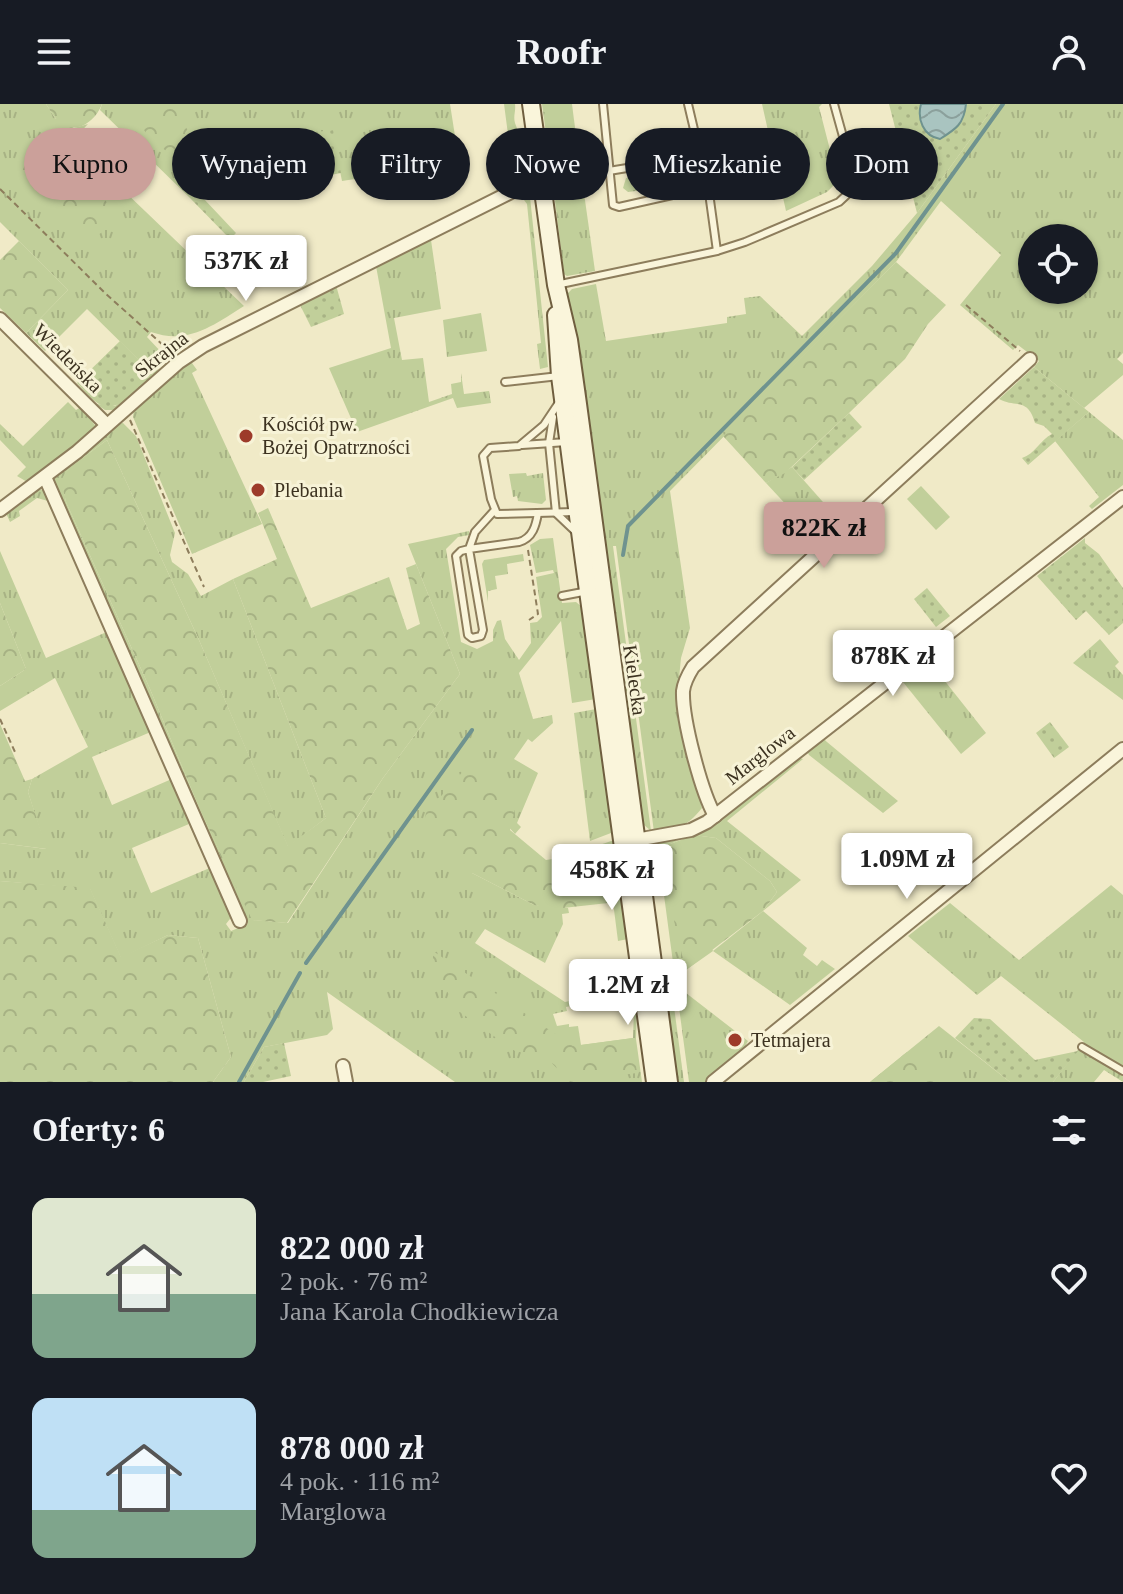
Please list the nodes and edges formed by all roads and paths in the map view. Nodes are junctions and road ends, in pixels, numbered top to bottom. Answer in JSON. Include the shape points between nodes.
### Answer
{"nodes":[{"id":1,"x":531,"y":104,"type":"edge"},
{"id":2,"x":603,"y":104,"type":"edge"},
{"id":3,"x":688,"y":104,"type":"edge"},
{"id":4,"x":834,"y":104,"type":"edge"},
{"id":5,"x":534,"y":128,"type":"edge"},
{"id":6,"x":605,"y":128,"type":"edge"},
{"id":7,"x":694,"y":128,"type":"edge"},
{"id":8,"x":625,"y":168,"type":"edge"},
{"id":9,"x":609,"y":171,"type":"joint"},
{"id":10,"x":0,"y":189,"type":"edge"},
{"id":11,"x":492,"y":200,"type":"edge"},
{"id":12,"x":544,"y":200,"type":"edge"},
{"id":13,"x":648,"y":200,"type":"edge"},
{"id":14,"x":710,"y":200,"type":"edge"},
{"id":15,"x":717,"y":251,"type":"junction"},
{"id":16,"x":556,"y":285,"type":"junction"},
{"id":17,"x":966,"y":305,"type":"dead end"},
{"id":18,"x":0,"y":319,"type":"edge"},
{"id":19,"x":1030,"y":359,"type":"joint"},
{"id":20,"x":181,"y":361,"type":"junction"},
{"id":21,"x":505,"y":382,"type":"dead end"},
{"id":22,"x":561,"y":383,"type":"junction"},
{"id":23,"x":578,"y":404,"type":"junction"},
{"id":24,"x":556,"y":409,"type":"junction"},
{"id":25,"x":123,"y":411,"type":"junction"},
{"id":26,"x":107,"y":425,"type":"junction"},
{"id":27,"x":569,"y":442,"type":"junction"},
{"id":28,"x":549,"y":443,"type":"junction"},
{"id":29,"x":519,"y":446,"type":"junction"},
{"id":30,"x":586,"y":463,"type":"junction"},
{"id":31,"x":45,"y":477,"type":"junction"},
{"id":32,"x":590,"y":493,"type":"junction"},
{"id":33,"x":1123,"y":497,"type":"edge"},
{"id":34,"x":0,"y":510,"type":"edge"},
{"id":35,"x":494,"y":511,"type":"junction"},
{"id":36,"x":578,"y":512,"type":"junction"},
{"id":37,"x":538,"y":513,"type":"junction"},
{"id":38,"x":556,"y":513,"type":"junction"},
{"id":39,"x":524,"y":541,"type":"junction"},
{"id":40,"x":582,"y":547,"type":"junction"},
{"id":41,"x":469,"y":549,"type":"junction"},
{"id":42,"x":204,"y":587,"type":"dead end"},
{"id":43,"x":588,"y":591,"type":"junction"},
{"id":44,"x":562,"y":596,"type":"dead end"},
{"id":45,"x":529,"y":620,"type":"dead end"},
{"id":46,"x":0,"y":719,"type":"edge"},
{"id":47,"x":1123,"y":749,"type":"edge"},
{"id":48,"x":15,"y":752,"type":"dead end"},
{"id":49,"x":715,"y":816,"type":"junction"},
{"id":50,"x":630,"y":845,"type":"junction"},
{"id":51,"x":240,"y":921,"type":"dead end"},
{"id":52,"x":1082,"y":1047,"type":"dead end"},
{"id":53,"x":343,"y":1066,"type":"dead end"},
{"id":54,"x":1123,"y":1071,"type":"edge"},
{"id":55,"x":346,"y":1082,"type":"edge"},
{"id":56,"x":655,"y":1082,"type":"edge"},
{"id":57,"x":669,"y":1082,"type":"edge"},
{"id":58,"x":713,"y":1082,"type":"edge"}],
"edges":[{"from":1,"to":5,"type":"main road","name":"Kielecka"},
{"from":2,"to":6,"type":"lane"},
{"from":3,"to":7,"type":"lane"},
{"from":4,"to":15,"type":"lane","via":[[854,188],[839,202]]},
{"from":8,"to":9,"type":"lane"},
{"from":9,"to":13,"type":"lane","via":[[616,207]]},
{"from":10,"to":20,"type":"path"},
{"from":11,"to":20,"type":"street","name":"Skrajna"},
{"from":12,"to":16,"type":"main road","name":"Kielecka"},
{"from":14,"to":15,"type":"lane"},
{"from":15,"to":16,"type":"lane"},
{"from":16,"to":22,"type":"main road","name":"Kielecka"},
{"from":16,"to":23,"type":"main road","name":"Kielecka"},
{"from":17,"to":19,"type":"path"},
{"from":18,"to":26,"type":"street","name":"Wiedeńska"},
{"from":19,"to":49,"type":"street","via":[[693,667],[683,692],[686,722]]},
{"from":20,"to":25,"type":"street","name":"Skrajna"},
{"from":21,"to":22,"type":"lane"},
{"from":22,"to":23,"type":"lane","via":[[572,388]]},
{"from":22,"to":24,"type":"lane"},
{"from":22,"to":27,"type":"main road","name":"Kielecka"},
{"from":23,"to":30,"type":"main road","name":"Kielecka"},
{"from":24,"to":28,"type":"lane"},
{"from":24,"to":29,"type":"lane"},
{"from":25,"to":26,"type":"street","name":"Skrajna"},
{"from":25,"to":42,"type":"path"},
{"from":26,"to":31,"type":"street","name":"Skrajna"},
{"from":27,"to":28,"type":"lane"},
{"from":27,"to":30,"type":"lane","via":[[581,450]]},
{"from":27,"to":36,"type":"main road","name":"Kielecka"},
{"from":28,"to":29,"type":"lane"},
{"from":28,"to":38,"type":"lane"},
{"from":29,"to":35,"type":"lane","via":[[484,453]]},
{"from":30,"to":32,"type":"main road","name":"Kielecka"},
{"from":31,"to":34,"type":"street","name":"Skrajna"},
{"from":31,"to":51,"type":"street"},
{"from":32,"to":36,"type":"lane","via":[[587,506]]},
{"from":32,"to":50,"type":"main road","name":"Kielecka"},
{"from":33,"to":49,"type":"street","name":"Marglowa"},
{"from":35,"to":37,"type":"lane"},
{"from":35,"to":41,"type":"lane","via":[[475,532]]},
{"from":36,"to":38,"type":"lane"},
{"from":36,"to":40,"type":"main road","name":"Kielecka"},
{"from":37,"to":38,"type":"lane"},
{"from":37,"to":39,"type":"lane"},
{"from":38,"to":40,"type":"lane"},
{"from":39,"to":41,"type":"lane"},
{"from":39,"to":45,"type":"path","via":[[538,614]]},
{"from":40,"to":43,"type":"main road","name":"Kielecka"},
{"from":41,"to":41,"type":"lane","via":[[483,630],[472,638],[455,559]]},
{"from":43,"to":44,"type":"lane"},
{"from":43,"to":50,"type":"main road","name":"Kielecka","via":[[618,821]]},
{"from":46,"to":48,"type":"path"},
{"from":47,"to":58,"type":"street"},
{"from":49,"to":50,"type":"street","name":"Marglowa","via":[[691,830]]},
{"from":50,"to":56,"type":"main road","name":"Kielecka"},
{"from":50,"to":57,"type":"main road","name":"Kielecka"},
{"from":52,"to":54,"type":"lane"},
{"from":53,"to":55,"type":"street"}]}
